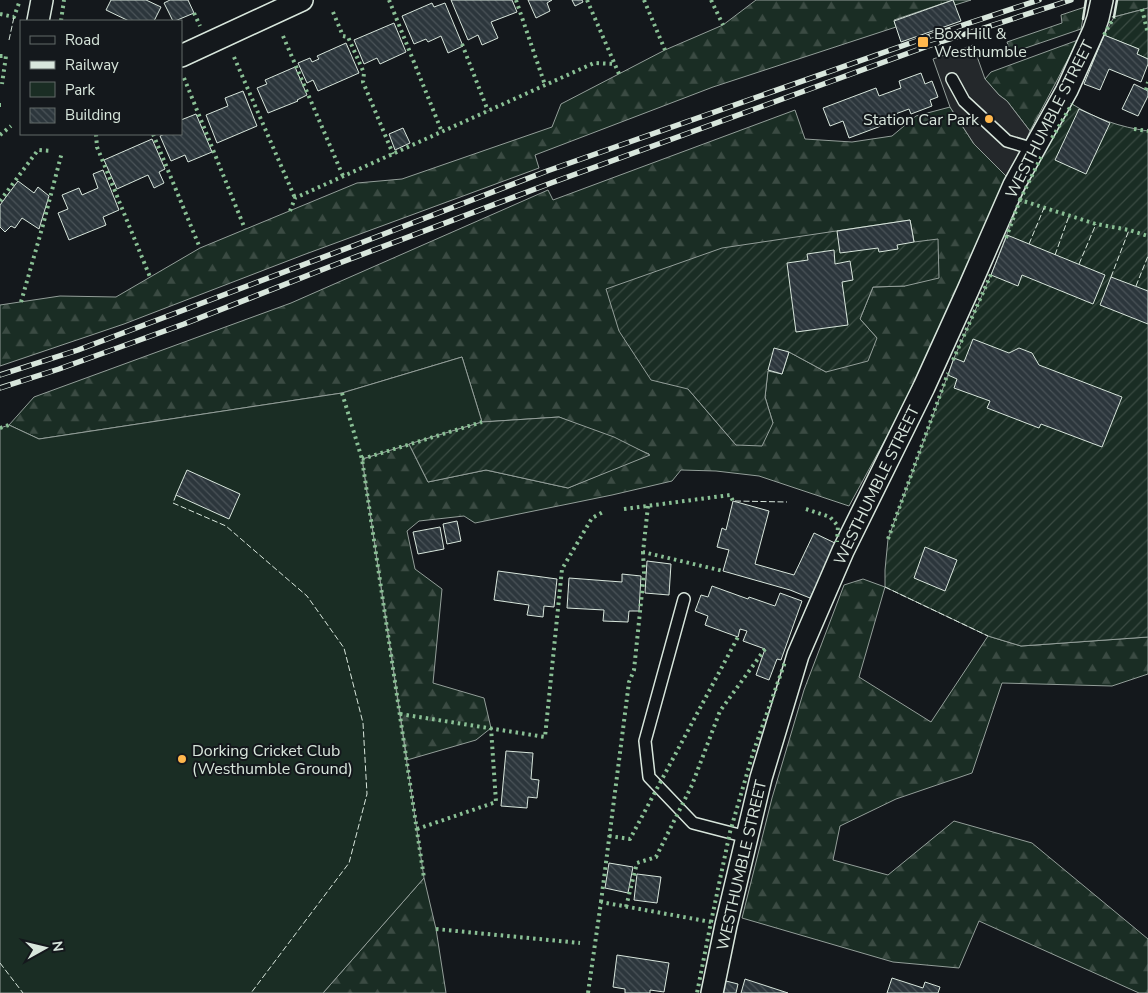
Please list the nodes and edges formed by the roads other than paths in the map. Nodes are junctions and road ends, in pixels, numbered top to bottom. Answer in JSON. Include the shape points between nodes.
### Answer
{"nodes":[{"id":1,"x":42,"y":0,"type":"edge"},
{"id":2,"x":302,"y":0,"type":"edge"},
{"id":3,"x":1100,"y":9,"type":"edge"},
{"id":4,"x":38,"y":20,"type":"edge"},
{"id":5,"x":182,"y":56,"type":"edge"},
{"id":6,"x":952,"y":79,"type":"dead end"},
{"id":7,"x":1034,"y":149,"type":"junction"},
{"id":8,"x":684,"y":599,"type":"dead end"},
{"id":9,"x":747,"y":838,"type":"junction"},
{"id":10,"x":712,"y":993,"type":"edge"}],
"edges":[{"from":1,"to":4,"type":"street"},
{"from":2,"to":5,"type":"street"},
{"from":3,"to":7,"type":"street","name":"WESTHUMBLE STREET","via":[[1067,90]]},
{"from":6,"to":7,"type":"lane","via":[[964,101],[1007,140]]},
{"from":7,"to":9,"type":"street","name":"WESTHUMBLE STREET","via":[[1014,185],[924,387],[843,551],[798,655],[761,778]]},
{"from":8,"to":9,"type":"lane","via":[[645,741],[649,777],[693,823]]},
{"from":9,"to":10,"type":"street","name":"WESTHUMBLE STREET"}]}
